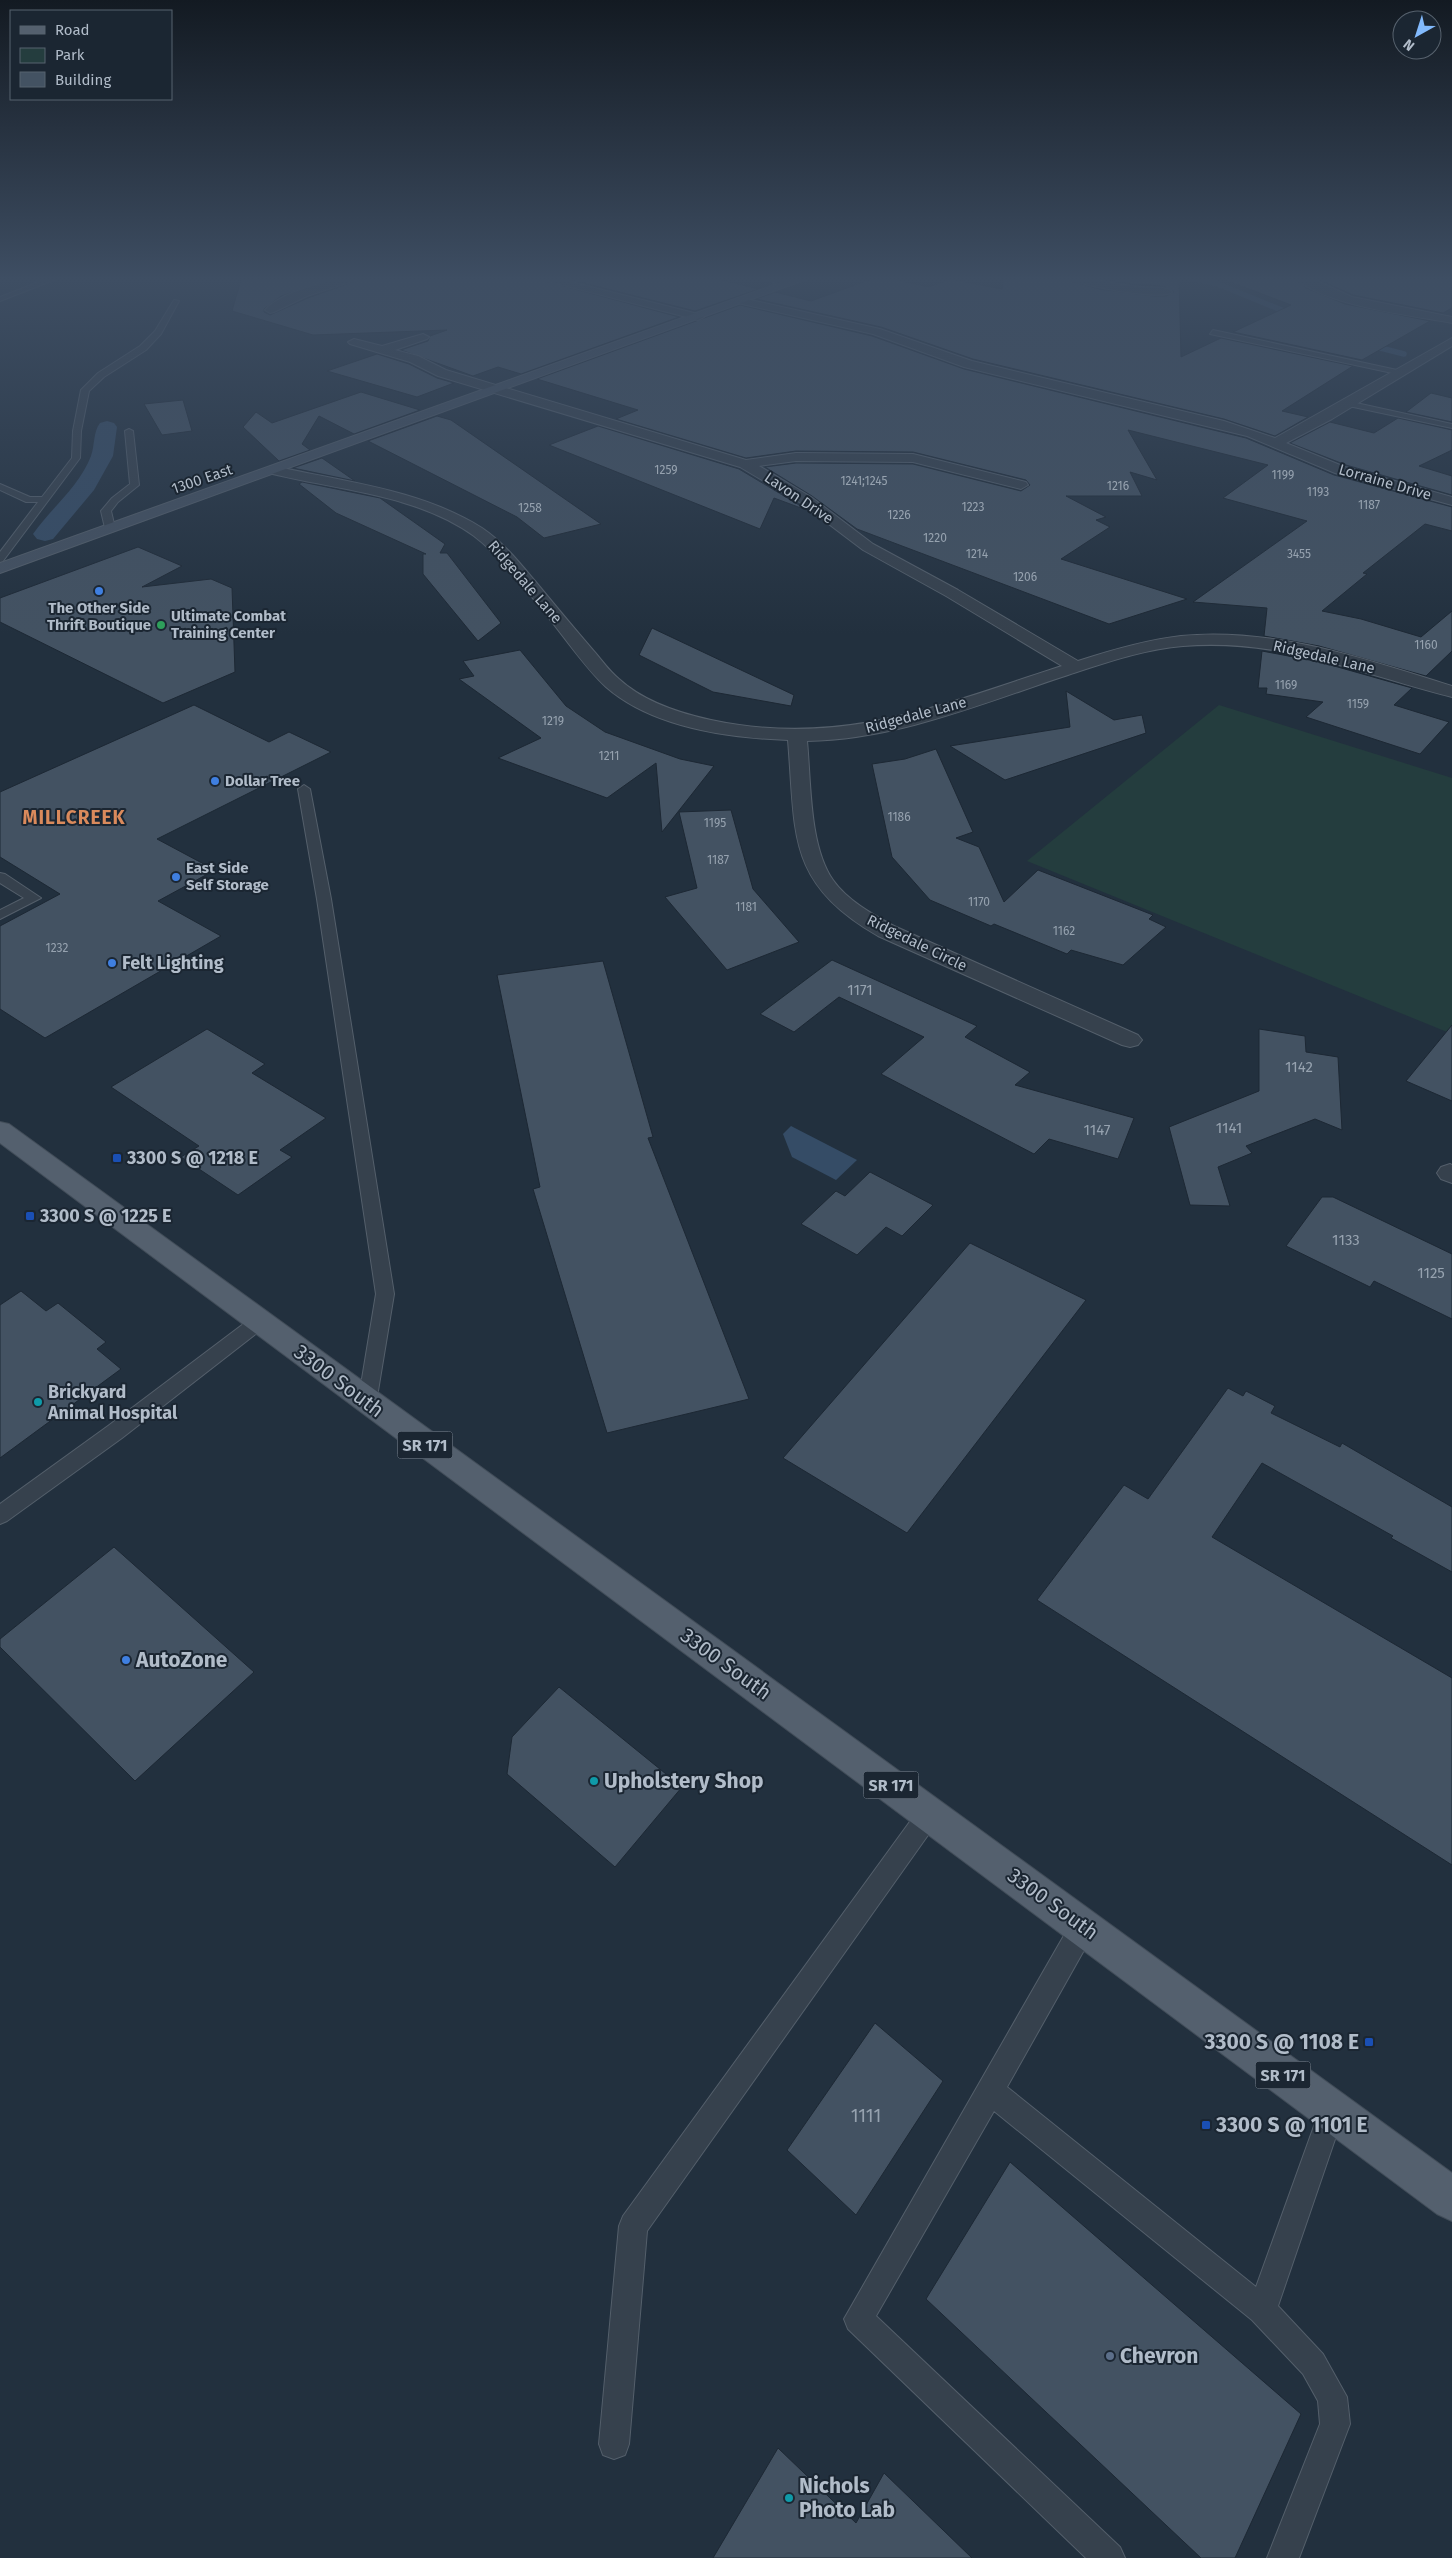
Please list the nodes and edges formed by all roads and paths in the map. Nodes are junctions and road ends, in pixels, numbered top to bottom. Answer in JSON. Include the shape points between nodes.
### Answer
{"nodes":[{"id":1,"x":83,"y":395,"type":"edge"},
{"id":2,"x":481,"y":395,"type":"edge"},
{"id":3,"x":515,"y":395,"type":"edge"},
{"id":4,"x":1099,"y":395,"type":"edge"},
{"id":5,"x":1358,"y":395,"type":"edge"},
{"id":6,"x":1347,"y":402,"type":"junction"},
{"id":7,"x":1452,"y":426,"type":"edge"},
{"id":8,"x":129,"y":432,"type":"dead end"},
{"id":9,"x":1276,"y":443,"type":"junction"},
{"id":10,"x":745,"y":464,"type":"junction"},
{"id":11,"x":274,"y":470,"type":"junction"},
{"id":12,"x":1021,"y":485,"type":"dead end"},
{"id":13,"x":0,"y":487,"type":"edge"},
{"id":14,"x":47,"y":499,"type":"junction"},
{"id":15,"x":1452,"y":501,"type":"edge"},
{"id":16,"x":110,"y":528,"type":"junction"},
{"id":17,"x":0,"y":559,"type":"edge"},
{"id":18,"x":0,"y":568,"type":"edge"},
{"id":19,"x":1076,"y":667,"type":"junction"},
{"id":20,"x":1452,"y":692,"type":"edge"},
{"id":21,"x":797,"y":734,"type":"junction"},
{"id":22,"x":304,"y":789,"type":"dead end"},
{"id":23,"x":0,"y":877,"type":"edge"},
{"id":24,"x":0,"y":915,"type":"edge"},
{"id":25,"x":1130,"y":1040,"type":"dead end"},
{"id":26,"x":0,"y":1130,"type":"edge"},
{"id":27,"x":260,"y":1321,"type":"junction"},
{"id":28,"x":367,"y":1403,"type":"junction"},
{"id":29,"x":0,"y":1515,"type":"edge"},
{"id":30,"x":930,"y":1814,"type":"junction"},
{"id":31,"x":1083,"y":1927,"type":"junction"},
{"id":32,"x":991,"y":2092,"type":"junction"},
{"id":33,"x":1332,"y":2110,"type":"junction"},
{"id":34,"x":1452,"y":2199,"type":"edge"},
{"id":35,"x":1262,"y":2310,"type":"junction"},
{"id":36,"x":614,"y":2444,"type":"dead end"},
{"id":37,"x":1109,"y":2558,"type":"edge"},
{"id":38,"x":1283,"y":2558,"type":"edge"}],
"edges":[{"from":1,"to":14,"type":"lane","via":[[76,458]]},
{"from":2,"to":11,"type":"main road","name":"1300 East"},
{"from":3,"to":10,"type":"street","name":"Lavon Drive"},
{"from":4,"to":9,"type":"street","name":"Lorraine Drive","via":[[1219,424]]},
{"from":5,"to":6,"type":"street"},
{"from":6,"to":7,"type":"lane"},
{"from":6,"to":9,"type":"street"},
{"from":8,"to":16,"type":"lane","via":[[136,481],[106,511]]},
{"from":9,"to":15,"type":"street","name":"Lorraine Drive","via":[[1340,470]]},
{"from":10,"to":12,"type":"street","via":[[796,457],[913,458]]},
{"from":10,"to":19,"type":"street","name":"Lavon Drive","via":[[806,500],[868,547]]},
{"from":11,"to":16,"type":"main road","name":"1300 East"},
{"from":11,"to":21,"type":"street","name":"Ridgedale Lane","via":[[391,496],[439,513],[476,531],[502,552],[610,682],[638,702],[719,727]]},
{"from":13,"to":14,"type":"lane","via":[[29,500]]},
{"from":14,"to":17,"type":"lane"},
{"from":16,"to":18,"type":"main road","name":"1300 East"},
{"from":19,"to":20,"type":"street","name":"Ridgedale Lane","via":[[1158,645],[1234,640],[1320,652]]},
{"from":19,"to":21,"type":"street","name":"Ridgedale Lane","via":[[881,727]]},
{"from":21,"to":25,"type":"street","name":"Ridgedale Circle","via":[[810,852],[822,880],[834,894],[886,931]]},
{"from":22,"to":28,"type":"lane","via":[[385,1294]]},
{"from":23,"to":24,"type":"lane","via":[[34,898]]},
{"from":26,"to":27,"type":"main road","name":"3300 South","number":"SR 171"},
{"from":27,"to":28,"type":"main road","name":"3300 South","number":"SR 171"},
{"from":27,"to":29,"type":"lane"},
{"from":28,"to":30,"type":"main road","name":"3300 South","number":"SR 171"},
{"from":30,"to":31,"type":"main road","name":"3300 South","number":"SR 171"},
{"from":30,"to":36,"type":"lane","via":[[633,2226]]},
{"from":31,"to":32,"type":"lane"},
{"from":31,"to":33,"type":"main road","name":"3300 South","number":"SR 171"},
{"from":32,"to":35,"type":"lane"},
{"from":32,"to":37,"type":"lane","via":[[858,2319]]},
{"from":33,"to":34,"type":"main road","name":"3300 South","number":"SR 171"},
{"from":33,"to":35,"type":"lane"},
{"from":35,"to":38,"type":"lane","via":[[1313,2364],[1332,2397],[1335,2424]]}]}
